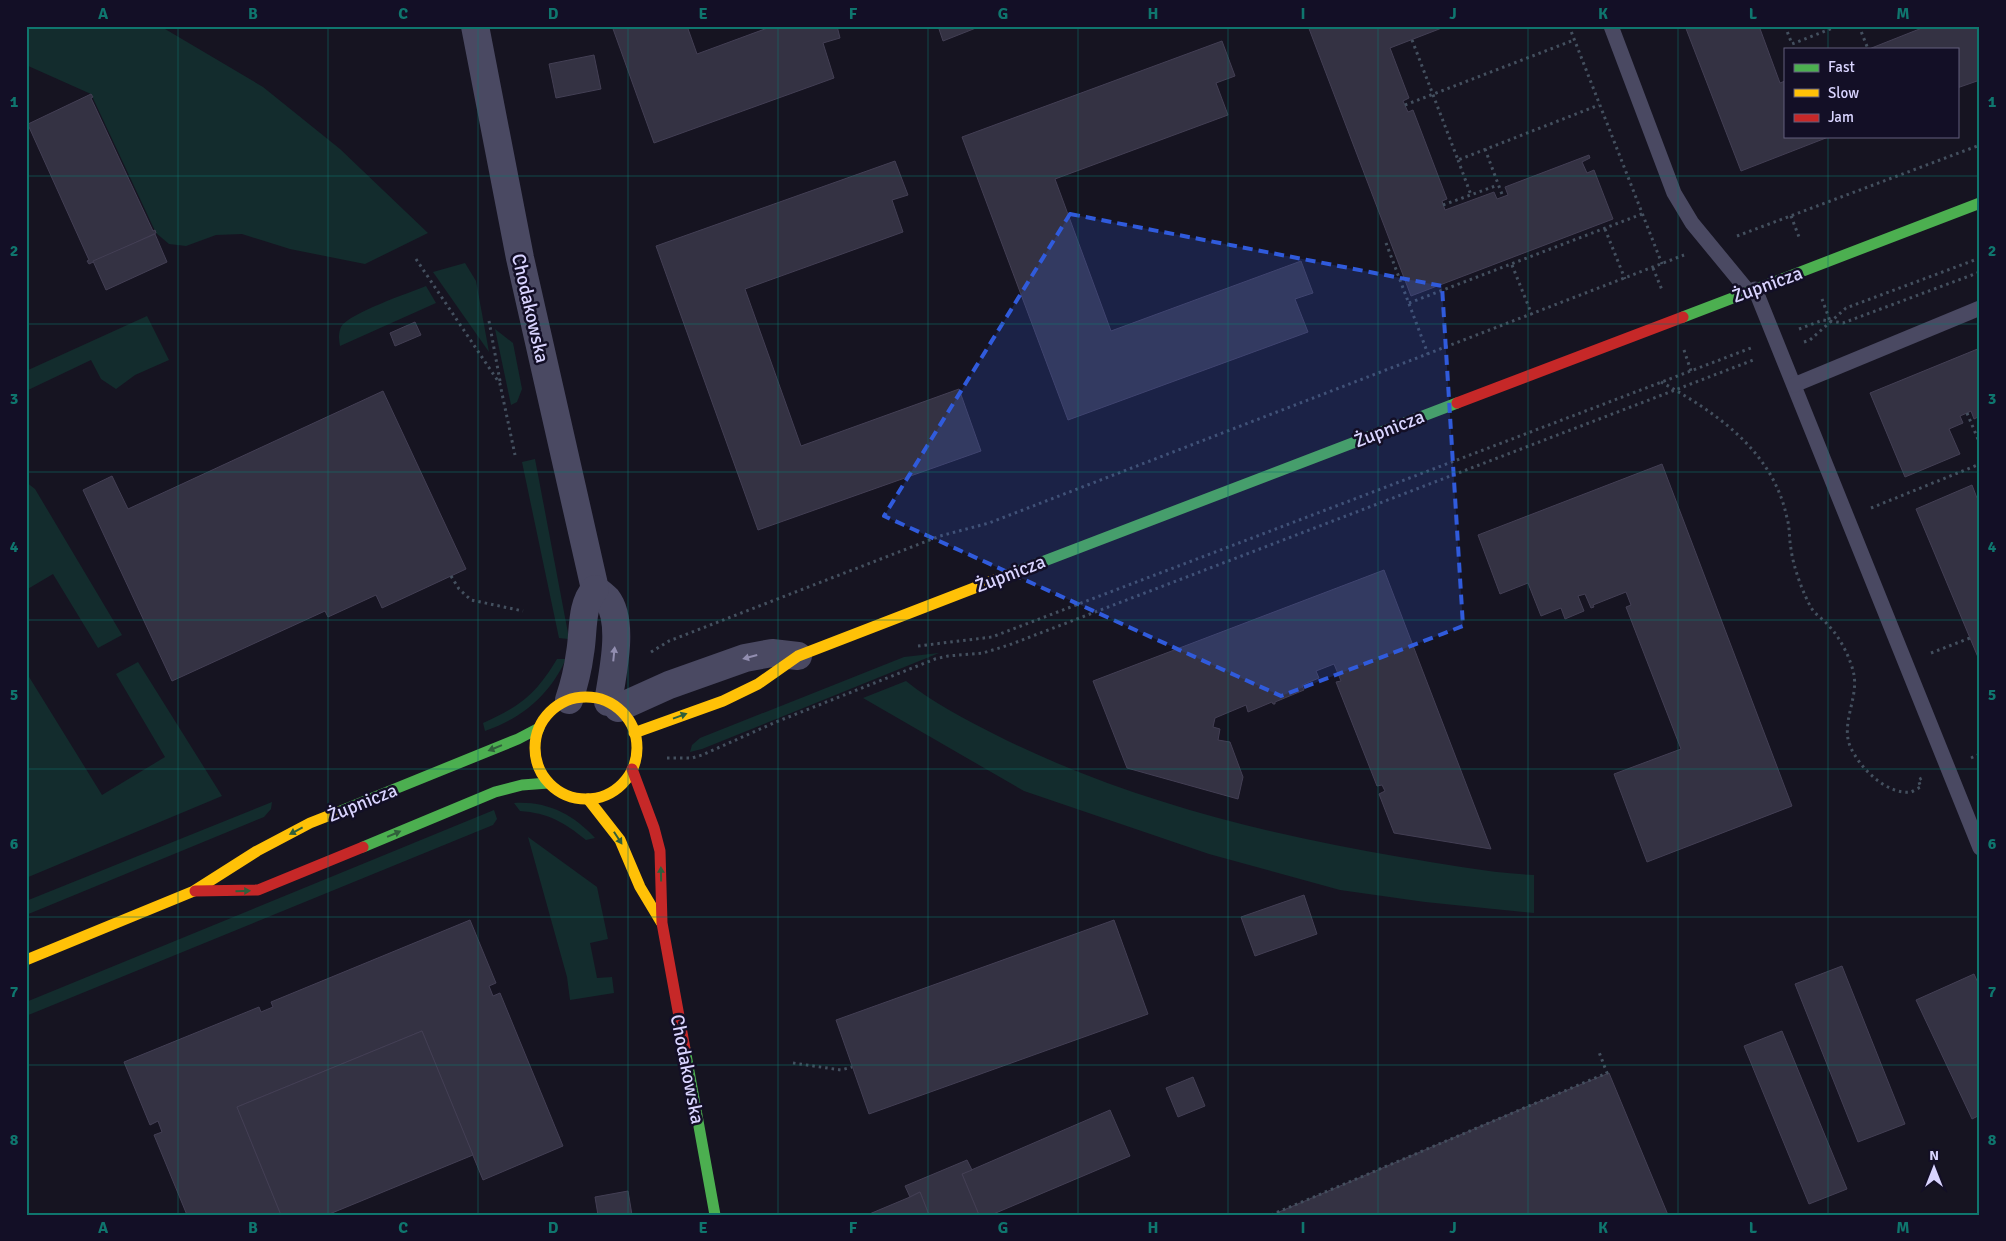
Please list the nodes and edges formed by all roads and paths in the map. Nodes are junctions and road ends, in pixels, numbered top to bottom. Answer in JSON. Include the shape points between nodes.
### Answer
{"nodes":[{"id":1,"x":475,"y":26,"type":"edge"},
{"id":2,"x":1568,"y":26,"type":"edge"},
{"id":3,"x":1611,"y":26,"type":"edge"},
{"id":4,"x":1785,"y":26,"type":"edge"},
{"id":5,"x":1838,"y":26,"type":"edge"},
{"id":6,"x":1859,"y":26,"type":"edge"},
{"id":7,"x":1412,"y":40,"type":"dead end"},
{"id":8,"x":1574,"y":40,"type":"junction"},
{"id":9,"x":1792,"y":44,"type":"junction"},
{"id":10,"x":1793,"y":48,"type":"edge"},
{"id":11,"x":1868,"y":48,"type":"edge"},
{"id":12,"x":1432,"y":94,"type":"junction"},
{"id":13,"x":1405,"y":105,"type":"dead end"},
{"id":14,"x":1599,"y":105,"type":"junction"},
{"id":15,"x":1980,"y":145,"type":"edge"},
{"id":16,"x":1485,"y":149,"type":"junction"},
{"id":17,"x":1458,"y":160,"type":"junction"},
{"id":18,"x":1498,"y":185,"type":"junction"},
{"id":19,"x":1471,"y":195,"type":"junction"},
{"id":20,"x":1503,"y":197,"type":"dead end"},
{"id":21,"x":1980,"y":203,"type":"edge"},
{"id":22,"x":1443,"y":205,"type":"dead end"},
{"id":23,"x":1642,"y":214,"type":"junction"},
{"id":24,"x":1791,"y":216,"type":"junction"},
{"id":25,"x":1605,"y":229,"type":"junction"},
{"id":26,"x":1800,"y":240,"type":"dead end"},
{"id":27,"x":1386,"y":243,"type":"dead end"},
{"id":28,"x":1710,"y":245,"type":"junction"},
{"id":29,"x":1980,"y":258,"type":"edge"},
{"id":30,"x":416,"y":259,"type":"dead end"},
{"id":31,"x":1662,"y":264,"type":"junction"},
{"id":32,"x":1512,"y":265,"type":"junction"},
{"id":33,"x":1653,"y":268,"type":"junction"},
{"id":34,"x":1980,"y":272,"type":"edge"},
{"id":35,"x":1625,"y":279,"type":"junction"},
{"id":36,"x":1751,"y":290,"type":"junction"},
{"id":37,"x":1662,"y":293,"type":"dead end"},
{"id":38,"x":1820,"y":295,"type":"dead end"},
{"id":39,"x":1409,"y":303,"type":"junction"},
{"id":40,"x":1980,"y":308,"type":"edge"},
{"id":41,"x":1532,"y":315,"type":"junction"},
{"id":42,"x":490,"y":321,"type":"dead end"},
{"id":43,"x":1830,"y":322,"type":"junction"},
{"id":44,"x":1775,"y":338,"type":"junction"},
{"id":45,"x":1428,"y":354,"type":"junction"},
{"id":46,"x":1660,"y":382,"type":"junction"},
{"id":47,"x":500,"y":384,"type":"junction"},
{"id":48,"x":1794,"y":385,"type":"junction"},
{"id":49,"x":1675,"y":390,"type":"junction"},
{"id":50,"x":1967,"y":413,"type":"dead end"},
{"id":51,"x":1980,"y":444,"type":"edge"},
{"id":52,"x":515,"y":455,"type":"dead end"},
{"id":53,"x":1980,"y":464,"type":"edge"},
{"id":54,"x":1866,"y":500,"type":"dead end"},
{"id":55,"x":451,"y":576,"type":"dead end"},
{"id":56,"x":595,"y":589,"type":"junction"},
{"id":57,"x":523,"y":611,"type":"dead end"},
{"id":58,"x":1970,"y":638,"type":"dead end"},
{"id":59,"x":1926,"y":645,"type":"dead end"},
{"id":60,"x":910,"y":650,"type":"dead end"},
{"id":61,"x":651,"y":652,"type":"dead end"},
{"id":62,"x":798,"y":656,"type":"junction"},
{"id":63,"x":569,"y":700,"type":"junction"},
{"id":64,"x":613,"y":705,"type":"junction"},
{"id":65,"x":539,"y":728,"type":"junction"},
{"id":66,"x":634,"y":734,"type":"junction"},
{"id":67,"x":1968,"y":749,"type":"dead end"},
{"id":68,"x":1980,"y":754,"type":"edge"},
{"id":69,"x":636,"y":756,"type":"junction"},
{"id":70,"x":632,"y":769,"type":"junction"},
{"id":71,"x":1929,"y":775,"type":"dead end"},
{"id":72,"x":548,"y":783,"type":"junction"},
{"id":73,"x":588,"y":799,"type":"junction"},
{"id":74,"x":1980,"y":848,"type":"edge"},
{"id":75,"x":194,"y":892,"type":"junction"},
{"id":76,"x":662,"y":923,"type":"junction"},
{"id":77,"x":26,"y":960,"type":"edge"},
{"id":78,"x":1599,"y":1052,"type":"dead end"},
{"id":79,"x":793,"y":1064,"type":"dead end"},
{"id":80,"x":852,"y":1066,"type":"dead end"},
{"id":81,"x":715,"y":1215,"type":"edge"},
{"id":82,"x":1271,"y":1215,"type":"edge"}],
"edges":[{"from":1,"to":56,"type":"street","name":"Chodakowska","via":[[520,258]]},
{"from":2,"to":8,"type":"path"},
{"from":3,"to":28,"type":"lane","via":[[1674,193]]},
{"from":4,"to":9,"type":"path"},
{"from":5,"to":9,"type":"path"},
{"from":6,"to":11,"type":"path"},
{"from":7,"to":12,"type":"path"},
{"from":8,"to":12,"type":"path"},
{"from":8,"to":14,"type":"path"},
{"from":9,"to":10,"type":"path"},
{"from":12,"to":13,"type":"path"},
{"from":12,"to":17,"type":"path"},
{"from":14,"to":16,"type":"path"},
{"from":14,"to":23,"type":"path"},
{"from":15,"to":24,"type":"path"},
{"from":16,"to":17,"type":"path"},
{"from":16,"to":18,"type":"path"},
{"from":17,"to":19,"type":"path"},
{"from":18,"to":19,"type":"path"},
{"from":18,"to":20,"type":"path"},
{"from":19,"to":22,"type":"path"},
{"from":21,"to":36,"type":"street","name":"Żupnicza"},
{"from":23,"to":25,"type":"path"},
{"from":23,"to":31,"type":"path"},
{"from":24,"to":26,"type":"path"},
{"from":24,"to":28,"type":"path"},
{"from":25,"to":32,"type":"path"},
{"from":25,"to":35,"type":"path"},
{"from":27,"to":39,"type":"path"},
{"from":28,"to":31,"type":"path"},
{"from":28,"to":36,"type":"lane"},
{"from":29,"to":43,"type":"path","via":[[1846,308]]},
{"from":30,"to":47,"type":"path"},
{"from":31,"to":33,"type":"path"},
{"from":32,"to":39,"type":"path"},
{"from":32,"to":41,"type":"path"},
{"from":33,"to":35,"type":"path"},
{"from":33,"to":37,"type":"path"},
{"from":34,"to":43,"type":"path","via":[[1843,323]]},
{"from":35,"to":41,"type":"path"},
{"from":36,"to":44,"type":"lane"},
{"from":36,"to":62,"type":"street","name":"Żupnicza"},
{"from":38,"to":43,"type":"path"},
{"from":39,"to":45,"type":"path"},
{"from":40,"to":48,"type":"lane"},
{"from":41,"to":45,"type":"path"},
{"from":42,"to":47,"type":"path"},
{"from":43,"to":44,"type":"path","via":[[1823,320]]},
{"from":44,"to":46,"type":"path"},
{"from":44,"to":48,"type":"lane"},
{"from":45,"to":61,"type":"path","via":[[989,522],[931,539],[668,641]]},
{"from":46,"to":49,"type":"path"},
{"from":46,"to":60,"type":"path","via":[[992,637],[919,646]]},
{"from":47,"to":52,"type":"path"},
{"from":48,"to":74,"type":"lane"},
{"from":49,"to":69,"type":"path","via":[[1010,645],[983,653],[935,659],[702,755],[692,758]]},
{"from":49,"to":71,"type":"path","via":[[1732,428],[1758,454],[1779,491],[1788,519],[1791,551],[1812,610],[1835,634],[1854,675],[1848,734],[1850,746],[1868,773],[1879,782],[1899,790],[1911,792],[1921,787],[1918,780]]},
{"from":50,"to":51,"type":"path"},
{"from":53,"to":54,"type":"path","via":[[1870,509]]},
{"from":55,"to":57,"type":"path","via":[[458,589],[471,600]]},
{"from":56,"to":63,"type":"street","via":[[585,607],[580,651]]},
{"from":64,"to":56,"type":"street","name":"Chodakowska","one_way":true,"via":[[614,616],[608,600]]},
{"from":58,"to":59,"type":"path","via":[[1929,654]]},
{"from":62,"to":64,"type":"street","name":"Żupnicza","one_way":true,"via":[[772,653],[745,658]]},
{"from":66,"to":62,"type":"street","name":"Żupnicza","one_way":true,"via":[[723,701],[758,684]]},
{"from":63,"to":64,"type":"street","via":[[595,698]]},
{"from":63,"to":65,"type":"street","via":[[547,715]]},
{"from":64,"to":66,"type":"street","via":[[628,719]]},
{"from":65,"to":72,"type":"street","via":[[535,756]]},
{"from":65,"to":75,"type":"street","name":"Żupnicza","one_way":true,"via":[[310,823],[258,851]]},
{"from":66,"to":69,"type":"street"},
{"from":67,"to":68,"type":"path","via":[[1971,758]]},
{"from":69,"to":70,"type":"street"},
{"from":70,"to":73,"type":"street","via":[[616,789]]},
{"from":76,"to":70,"type":"street","name":"Chodakowska","one_way":true,"via":[[660,851]]},
{"from":72,"to":73,"type":"street","via":[[573,798]]},
{"from":75,"to":72,"type":"street","name":"Żupnicza","one_way":true,"via":[[258,890],[496,792]]},
{"from":73,"to":76,"type":"street","name":"Chodakowska","one_way":true,"via":[[620,840],[640,887]]},
{"from":75,"to":77,"type":"street","name":"Żupnicza"},
{"from":76,"to":81,"type":"street","name":"Chodakowska"},
{"from":78,"to":82,"type":"path","via":[[1607,1073]]},
{"from":79,"to":80,"type":"path","via":[[840,1070]]}]}
